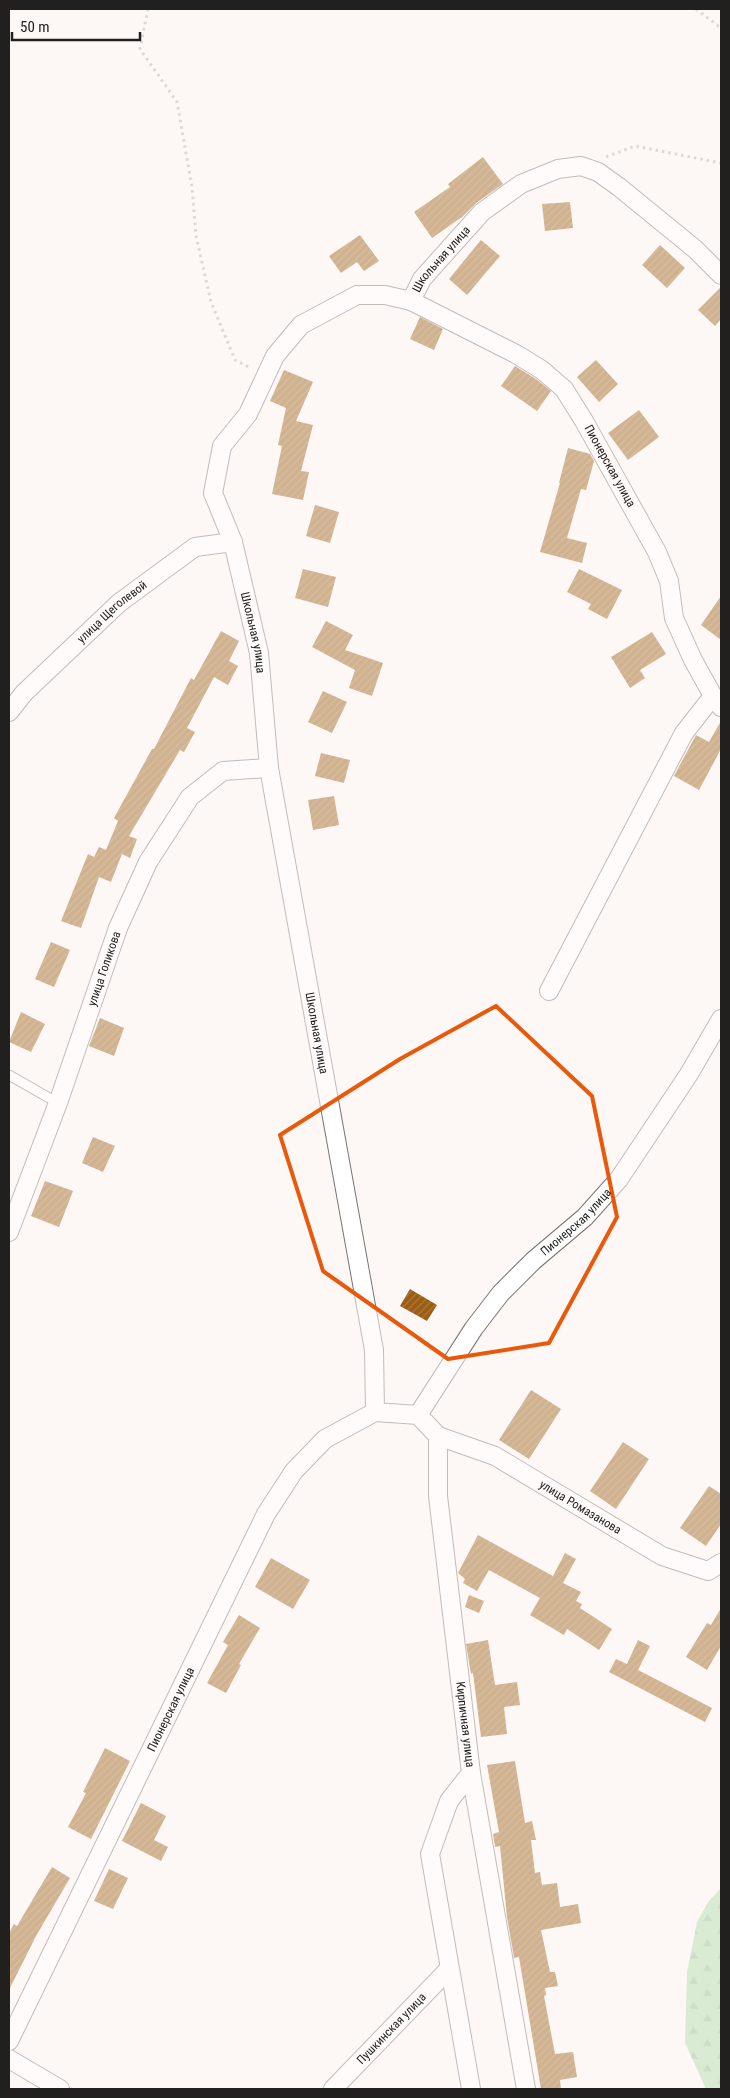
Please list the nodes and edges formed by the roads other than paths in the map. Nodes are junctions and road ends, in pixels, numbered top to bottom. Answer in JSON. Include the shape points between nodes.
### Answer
{"nodes":[{"id":1,"x":721,"y":275,"type":"edge"},
{"id":2,"x":411,"y":301,"type":"junction"},
{"id":3,"x":234,"y":542,"type":"junction"},
{"id":4,"x":717,"y":701,"type":"edge"},
{"id":5,"x":9,"y":712,"type":"edge"},
{"id":6,"x":269,"y":768,"type":"junction"},
{"id":7,"x":549,"y":991,"type":"dead end"},
{"id":8,"x":721,"y":1019,"type":"edge"},
{"id":9,"x":9,"y":1075,"type":"edge"},
{"id":10,"x":58,"y":1102,"type":"junction"},
{"id":11,"x":9,"y":1232,"type":"edge"},
{"id":12,"x":375,"y":1412,"type":"junction"},
{"id":13,"x":418,"y":1415,"type":"junction"},
{"id":14,"x":438,"y":1436,"type":"junction"},
{"id":15,"x":721,"y":1563,"type":"edge"},
{"id":16,"x":471,"y":1773,"type":"junction"},
{"id":17,"x":448,"y":1969,"type":"junction"},
{"id":18,"x":9,"y":2041,"type":"edge"},
{"id":19,"x":9,"y":2059,"type":"edge"},
{"id":20,"x":60,"y":2089,"type":"edge"},
{"id":21,"x":333,"y":2089,"type":"edge"},
{"id":22,"x":471,"y":2089,"type":"edge"},
{"id":23,"x":526,"y":2089,"type":"edge"}],
"edges":[{"from":1,"to":2,"type":"street","name":"Школьная улица","via":[[620,186],[581,166],[558,168],[521,184],[482,212],[422,279]]},
{"from":2,"to":3,"type":"street","name":"Школьная улица","via":[[385,295],[358,295],[301,325],[275,356],[248,414],[222,446],[213,493]]},
{"from":2,"to":4,"type":"street","name":"Пионерская улица","via":[[516,354],[564,389],[657,552],[669,581],[674,618]]},
{"from":3,"to":5,"type":"street","name":"улица Щеголевой","via":[[195,547],[119,602],[24,693]]},
{"from":3,"to":6,"type":"street","name":"Школьная улица","via":[[259,653]]},
{"from":4,"to":7,"type":"street","via":[[684,733]]},
{"from":6,"to":10,"type":"street","name":"улица Голикова","via":[[223,771],[190,797],[148,862],[118,928]]},
{"from":6,"to":12,"type":"street","name":"Школьная улица","via":[[374,1350]]},
{"from":8,"to":13,"type":"street","name":"Пионерская улица","via":[[689,1074],[619,1179],[585,1217],[501,1293]]},
{"from":9,"to":10,"type":"lane"},
{"from":10,"to":11,"type":"street","name":"улица Голикова"},
{"from":12,"to":13,"type":"street"},
{"from":12,"to":18,"type":"street","name":"Пионерская улица","via":[[325,1440],[294,1471],[266,1514]]},
{"from":13,"to":14,"type":"street"},
{"from":14,"to":15,"type":"street","name":"улица Ромазанова","via":[[495,1456],[662,1556],[708,1571]]},
{"from":14,"to":16,"type":"street","name":"Кирпичная улица","via":[[438,1496]]},
{"from":16,"to":17,"type":"street","name":"Кирпичная улица","via":[[449,1801],[430,1854]]},
{"from":16,"to":23,"type":"street"},
{"from":17,"to":21,"type":"street","name":"Пушкинская улица"},
{"from":17,"to":22,"type":"street","name":"Кирпичная улица"},
{"from":19,"to":20,"type":"street"}]}
